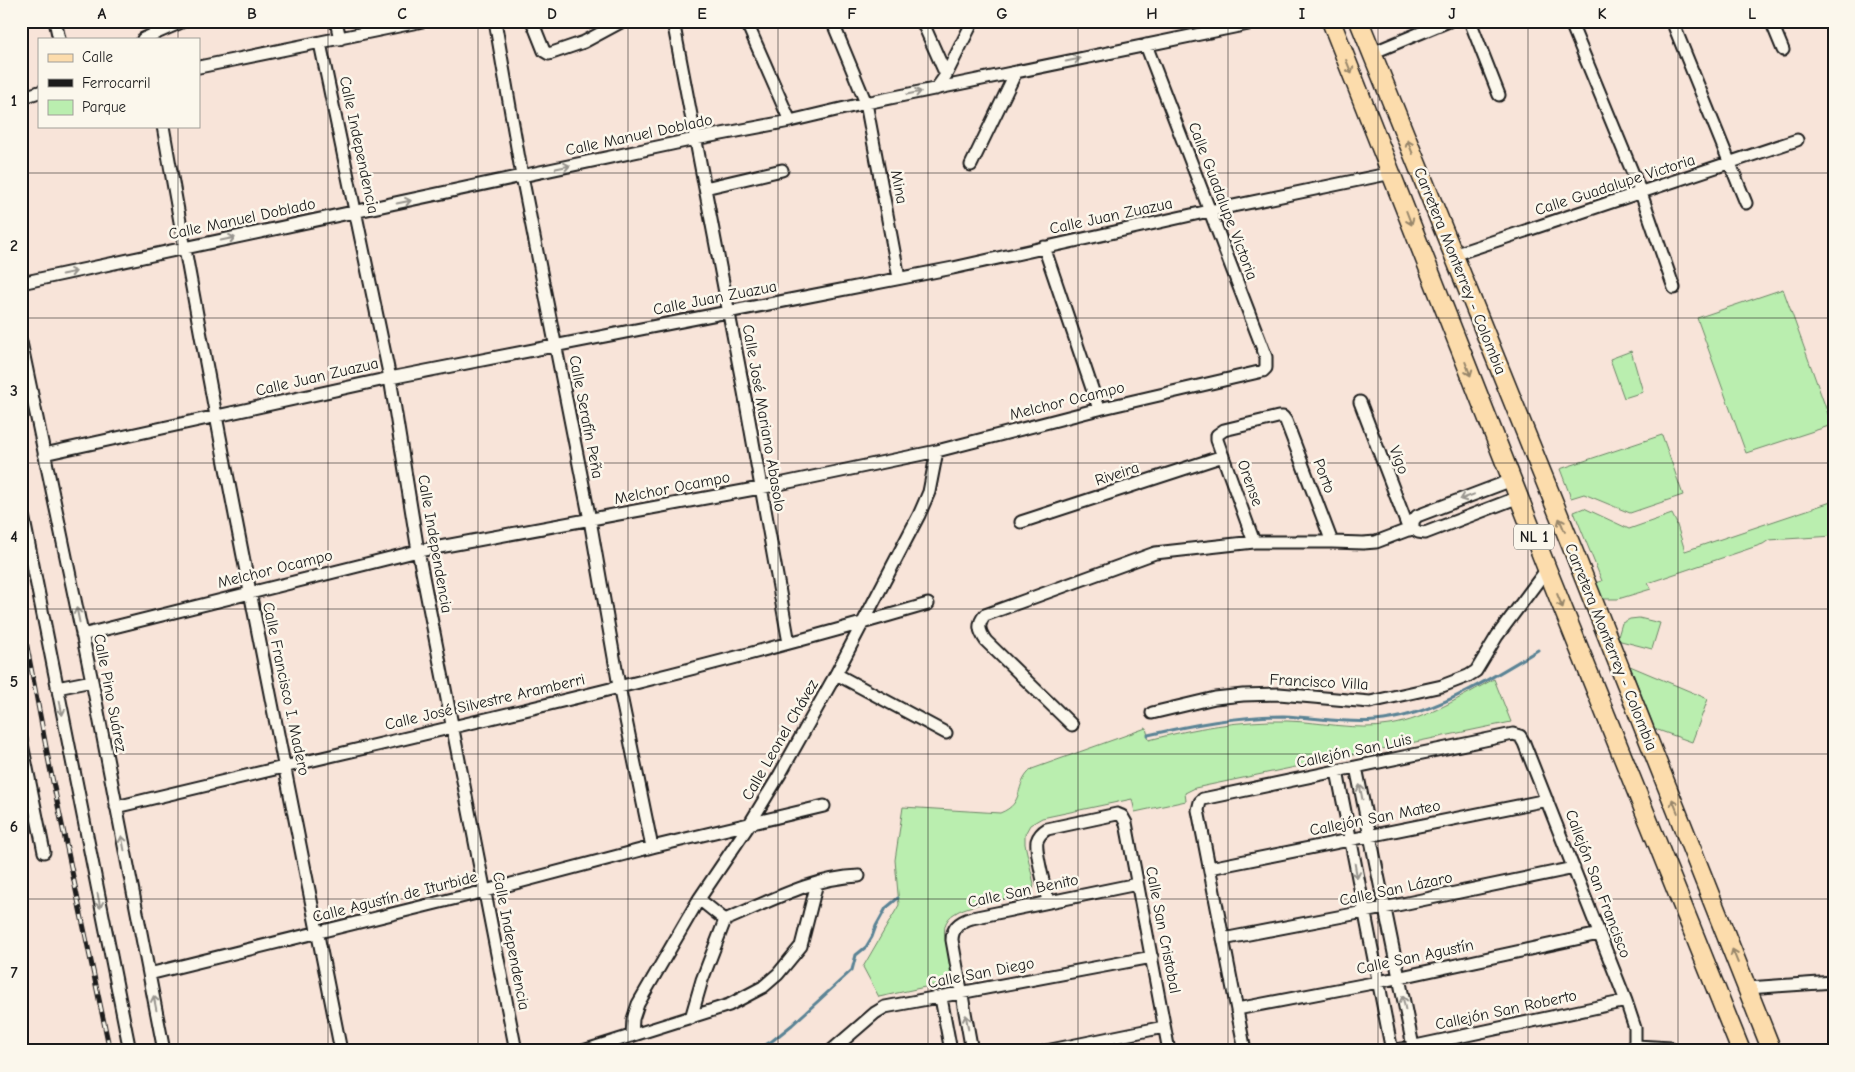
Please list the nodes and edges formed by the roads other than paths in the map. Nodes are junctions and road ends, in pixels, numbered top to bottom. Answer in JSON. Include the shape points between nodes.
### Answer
{"nodes":[{"id":1,"x":55,"y":21,"type":"edge"},
{"id":2,"x":184,"y":21,"type":"edge"},
{"id":3,"x":336,"y":21,"type":"edge"},
{"id":4,"x":423,"y":21,"type":"edge"},
{"id":5,"x":495,"y":21,"type":"edge"},
{"id":6,"x":532,"y":21,"type":"edge"},
{"id":7,"x":673,"y":21,"type":"edge"},
{"id":8,"x":746,"y":21,"type":"edge"},
{"id":9,"x":832,"y":21,"type":"edge"},
{"id":10,"x":922,"y":21,"type":"edge"},
{"id":11,"x":973,"y":21,"type":"edge"},
{"id":12,"x":1263,"y":21,"type":"edge"},
{"id":13,"x":1331,"y":21,"type":"edge"},
{"id":14,"x":1359,"y":21,"type":"edge"},
{"id":15,"x":1448,"y":21,"type":"edge"},
{"id":16,"x":1470,"y":21,"type":"edge"},
{"id":17,"x":1570,"y":21,"type":"edge"},
{"id":18,"x":1672,"y":21,"type":"edge"},
{"id":19,"x":1771,"y":21,"type":"edge"},
{"id":20,"x":622,"y":22,"type":"edge"},
{"id":21,"x":59,"y":38,"type":"edge"},
{"id":22,"x":145,"y":38,"type":"edge"},
{"id":23,"x":340,"y":39,"type":"junction"},
{"id":24,"x":320,"y":43,"type":"junction"},
{"id":25,"x":1146,"y":45,"type":"junction"},
{"id":26,"x":1783,"y":50,"type":"dead end"},
{"id":27,"x":1372,"y":53,"type":"junction"},
{"id":28,"x":200,"y":67,"type":"edge"},
{"id":29,"x":1016,"y":72,"type":"junction"},
{"id":30,"x":946,"y":75,"type":"junction"},
{"id":31,"x":936,"y":89,"type":"junction"},
{"id":32,"x":38,"y":93,"type":"edge"},
{"id":33,"x":1499,"y":95,"type":"dead end"},
{"id":34,"x":21,"y":98,"type":"edge"},
{"id":35,"x":866,"y":103,"type":"junction"},
{"id":36,"x":790,"y":121,"type":"junction"},
{"id":37,"x":163,"y":128,"type":"edge"},
{"id":38,"x":696,"y":139,"type":"junction"},
{"id":39,"x":1797,"y":140,"type":"dead end"},
{"id":40,"x":1730,"y":163,"type":"junction"},
{"id":41,"x":972,"y":165,"type":"dead end"},
{"id":42,"x":782,"y":170,"type":"dead end"},
{"id":43,"x":1392,"y":173,"type":"junction"},
{"id":44,"x":522,"y":176,"type":"junction"},
{"id":45,"x":705,"y":188,"type":"junction"},
{"id":46,"x":1641,"y":194,"type":"junction"},
{"id":47,"x":1746,"y":203,"type":"dead end"},
{"id":48,"x":1209,"y":211,"type":"junction"},
{"id":49,"x":356,"y":212,"type":"junction"},
{"id":50,"x":1044,"y":247,"type":"junction"},
{"id":51,"x":184,"y":248,"type":"junction"},
{"id":52,"x":1453,"y":255,"type":"junction"},
{"id":53,"x":899,"y":278,"type":"junction"},
{"id":54,"x":21,"y":283,"type":"edge"},
{"id":55,"x":1674,"y":288,"type":"dead end"},
{"id":56,"x":728,"y":312,"type":"junction"},
{"id":57,"x":21,"y":342,"type":"edge"},
{"id":58,"x":556,"y":344,"type":"junction"},
{"id":59,"x":1266,"y":368,"type":"joint"},
{"id":60,"x":390,"y":378,"type":"junction"},
{"id":61,"x":1360,"y":402,"type":"dead end"},
{"id":62,"x":1099,"y":409,"type":"junction"},
{"id":63,"x":217,"y":416,"type":"junction"},
{"id":64,"x":1217,"y":435,"type":"joint"},
{"id":65,"x":937,"y":451,"type":"junction"},
{"id":66,"x":44,"y":454,"type":"junction"},
{"id":67,"x":1223,"y":456,"type":"junction"},
{"id":68,"x":1512,"y":480,"type":"junction"},
{"id":69,"x":760,"y":488,"type":"junction"},
{"id":70,"x":1519,"y":497,"type":"junction"},
{"id":71,"x":21,"y":505,"type":"edge"},
{"id":72,"x":1441,"y":507,"type":"junction"},
{"id":73,"x":590,"y":520,"type":"junction"},
{"id":74,"x":1021,"y":522,"type":"dead end"},
{"id":75,"x":1448,"y":524,"type":"junction"},
{"id":76,"x":1411,"y":529,"type":"junction"},
{"id":77,"x":1254,"y":542,"type":"junction"},
{"id":78,"x":1332,"y":542,"type":"junction"},
{"id":79,"x":418,"y":550,"type":"junction"},
{"id":80,"x":1547,"y":569,"type":"junction"},
{"id":81,"x":250,"y":592,"type":"junction"},
{"id":82,"x":928,"y":604,"type":"dead end"},
{"id":83,"x":861,"y":624,"type":"junction"},
{"id":84,"x":82,"y":635,"type":"junction"},
{"id":85,"x":789,"y":644,"type":"junction"},
{"id":86,"x":836,"y":674,"type":"junction"},
{"id":87,"x":92,"y":681,"type":"junction"},
{"id":88,"x":619,"y":686,"type":"junction"},
{"id":89,"x":57,"y":688,"type":"junction"},
{"id":90,"x":1152,"y":713,"type":"dead end"},
{"id":91,"x":1072,"y":725,"type":"dead end"},
{"id":92,"x":453,"y":726,"type":"junction"},
{"id":93,"x":946,"y":733,"type":"dead end"},
{"id":94,"x":1516,"y":735,"type":"joint"},
{"id":95,"x":21,"y":740,"type":"edge"},
{"id":96,"x":285,"y":766,"type":"junction"},
{"id":97,"x":1356,"y":767,"type":"junction"},
{"id":98,"x":1337,"y":771,"type":"junction"},
{"id":99,"x":1547,"y":800,"type":"junction"},
{"id":100,"x":824,"y":806,"type":"dead end"},
{"id":101,"x":116,"y":808,"type":"junction"},
{"id":102,"x":749,"y":825,"type":"junction"},
{"id":103,"x":1370,"y":836,"type":"junction"},
{"id":104,"x":1350,"y":840,"type":"junction"},
{"id":105,"x":652,"y":848,"type":"junction"},
{"id":106,"x":44,"y":852,"type":"dead end"},
{"id":107,"x":1210,"y":868,"type":"junction"},
{"id":108,"x":1574,"y":868,"type":"junction"},
{"id":109,"x":859,"y":876,"type":"dead end"},
{"id":110,"x":816,"y":882,"type":"junction"},
{"id":111,"x":1137,"y":884,"type":"junction"},
{"id":112,"x":485,"y":891,"type":"junction"},
{"id":113,"x":699,"y":899,"type":"junction"},
{"id":114,"x":1048,"y":901,"type":"junction"},
{"id":115,"x":1384,"y":908,"type":"junction"},
{"id":116,"x":1364,"y":912,"type":"junction"},
{"id":117,"x":725,"y":920,"type":"junction"},
{"id":118,"x":318,"y":933,"type":"junction"},
{"id":119,"x":1600,"y":934,"type":"junction"},
{"id":120,"x":1223,"y":939,"type":"junction"},
{"id":121,"x":1152,"y":957,"type":"junction"},
{"id":122,"x":149,"y":974,"type":"junction"},
{"id":123,"x":1399,"y":978,"type":"junction"},
{"id":124,"x":1378,"y":982,"type":"junction"},
{"id":125,"x":1834,"y":982,"type":"edge"},
{"id":126,"x":1748,"y":988,"type":"junction"},
{"id":127,"x":962,"y":994,"type":"junction"},
{"id":128,"x":941,"y":998,"type":"junction"},
{"id":129,"x":1626,"y":1002,"type":"junction"},
{"id":130,"x":1236,"y":1009,"type":"junction"},
{"id":131,"x":691,"y":1018,"type":"junction"},
{"id":132,"x":1164,"y":1027,"type":"junction"},
{"id":133,"x":632,"y":1036,"type":"junction"},
{"id":134,"x":1769,"y":1043,"type":"edge"},
{"id":135,"x":1435,"y":1046,"type":"edge"},
{"id":136,"x":1413,"y":1048,"type":"edge"},
{"id":137,"x":1636,"y":1048,"type":"edge"},
{"id":138,"x":1671,"y":1048,"type":"dead end"},
{"id":139,"x":130,"y":1051,"type":"edge"},
{"id":140,"x":164,"y":1051,"type":"edge"},
{"id":141,"x":341,"y":1051,"type":"edge"},
{"id":142,"x":516,"y":1051,"type":"edge"},
{"id":143,"x":583,"y":1051,"type":"edge"},
{"id":144,"x":831,"y":1051,"type":"edge"},
{"id":145,"x":951,"y":1051,"type":"edge"},
{"id":146,"x":972,"y":1051,"type":"edge"},
{"id":147,"x":1046,"y":1051,"type":"edge"},
{"id":148,"x":1169,"y":1051,"type":"edge"},
{"id":149,"x":1245,"y":1051,"type":"edge"},
{"id":150,"x":1392,"y":1051,"type":"edge"},
{"id":151,"x":1742,"y":1051,"type":"edge"},
{"id":152,"x":1781,"y":1051,"type":"edge"}],
"edges":[{"from":1,"to":21,"type":"street"},
{"from":2,"to":22,"type":"street"},
{"from":3,"to":23,"type":"street"},
{"from":4,"to":23,"type":"street"},
{"from":5,"to":44,"type":"street","name":"Calle Serafín Peña"},
{"from":6,"to":20,"type":"street","via":[[544,51],[549,54],[584,42]]},
{"from":7,"to":38,"type":"street","name":"Calle José Mariano Abasolo"},
{"from":8,"to":36,"type":"street"},
{"from":9,"to":35,"type":"street","name":"Mina"},
{"from":10,"to":30,"type":"street"},
{"from":11,"to":30,"type":"street"},
{"from":12,"to":25,"type":"street","name":"Calle Manuel Doblado"},
{"from":13,"to":43,"type":"main road","name":"Carretera Monterrey - Colombia","number":"NL 1","one_way":true},
{"from":14,"to":27,"type":"main road","name":"Carretera Monterrey - Colombia","number":"NL 1"},
{"from":15,"to":27,"type":"street"},
{"from":16,"to":33,"type":"street"},
{"from":17,"to":46,"type":"street"},
{"from":18,"to":40,"type":"street"},
{"from":19,"to":26,"type":"street"},
{"from":23,"to":24,"type":"street"},
{"from":24,"to":28,"type":"street"},
{"from":24,"to":49,"type":"street","name":"Calle Independencia"},
{"from":29,"to":25,"type":"street","name":"Calle Manuel Doblado","one_way":true},
{"from":25,"to":48,"type":"street","name":"Calle Guadalupe Victoria"},
{"from":52,"to":27,"type":"main road","name":"Carretera Monterrey - Colombia","number":"NL 1","one_way":true},
{"from":29,"to":31,"type":"street","name":"Calle Manuel Doblado"},
{"from":29,"to":41,"type":"street"},
{"from":30,"to":31,"type":"street"},
{"from":35,"to":31,"type":"street","name":"Calle Manuel Doblado","one_way":true},
{"from":32,"to":34,"type":"street"},
{"from":35,"to":36,"type":"street","name":"Calle Manuel Doblado"},
{"from":35,"to":53,"type":"street","name":"Mina"},
{"from":36,"to":38,"type":"street","name":"Calle Manuel Doblado"},
{"from":37,"to":51,"type":"street","name":"Calle Francisco I. Madero"},
{"from":44,"to":38,"type":"street","name":"Calle Manuel Doblado","one_way":true},
{"from":38,"to":45,"type":"street","name":"Calle José Mariano Abasolo"},
{"from":39,"to":40,"type":"street","name":"Calle Guadalupe Victoria"},
{"from":40,"to":46,"type":"street","name":"Calle Guadalupe Victoria"},
{"from":40,"to":47,"type":"street"},
{"from":42,"to":45,"type":"street"},
{"from":43,"to":48,"type":"street","name":"Calle Juan Zuazua"},
{"from":43,"to":68,"type":"main road","name":"Carretera Monterrey - Colombia","number":"NL 1","one_way":true},
{"from":49,"to":44,"type":"street","name":"Calle Manuel Doblado","one_way":true},
{"from":44,"to":58,"type":"street","name":"Calle Serafín Peña"},
{"from":45,"to":56,"type":"street","name":"Calle José Mariano Abasolo"},
{"from":46,"to":52,"type":"street","name":"Calle Guadalupe Victoria"},
{"from":46,"to":55,"type":"street"},
{"from":48,"to":50,"type":"street","name":"Calle Juan Zuazua"},
{"from":48,"to":59,"type":"street","name":"Calle Guadalupe Victoria","via":[[1266,357]]},
{"from":51,"to":49,"type":"street","name":"Calle Manuel Doblado","one_way":true},
{"from":49,"to":60,"type":"street","name":"Calle Independencia"},
{"from":50,"to":53,"type":"street","name":"Calle Juan Zuazua"},
{"from":50,"to":62,"type":"street"},
{"from":54,"to":51,"type":"street","name":"Calle Manuel Doblado","one_way":true},
{"from":51,"to":63,"type":"street","name":"Calle Francisco I. Madero"},
{"from":126,"to":52,"type":"main road","name":"Carretera Monterrey - Colombia","number":"NL 1","one_way":true},
{"from":53,"to":56,"type":"street","name":"Calle Juan Zuazua"},
{"from":56,"to":58,"type":"street","name":"Calle Juan Zuazua"},
{"from":56,"to":69,"type":"street","name":"Calle José Mariano Abasolo"},
{"from":57,"to":66,"type":"street","name":"Calle Pino Suárez"},
{"from":58,"to":60,"type":"street","name":"Calle Juan Zuazua"},
{"from":58,"to":73,"type":"street","name":"Calle Serafín Peña"},
{"from":59,"to":62,"type":"street","name":"Melchor Ocampo","via":[[1257,373]]},
{"from":60,"to":63,"type":"street","name":"Calle Juan Zuazua"},
{"from":60,"to":79,"type":"street","name":"Calle Independencia"},
{"from":61,"to":76,"type":"street","name":"Vigo"},
{"from":62,"to":65,"type":"street","name":"Melchor Ocampo"},
{"from":63,"to":66,"type":"street","name":"Calle Juan Zuazua"},
{"from":63,"to":81,"type":"street","name":"Calle Francisco I. Madero"},
{"from":64,"to":67,"type":"street","name":"Orense"},
{"from":64,"to":78,"type":"street","name":"Porto","via":[[1224,430],[1283,417]]},
{"from":65,"to":69,"type":"street","name":"Melchor Ocampo"},
{"from":65,"to":83,"type":"street","name":"Calle Leonel Chávez","via":[[929,492],[919,515]]},
{"from":84,"to":66,"type":"street","name":"Calle Pino Suárez","one_way":true},
{"from":67,"to":74,"type":"street","name":"Riveira"},
{"from":67,"to":77,"type":"street","name":"Orense"},
{"from":68,"to":70,"type":"main road","name":"Carretera Monterrey - Colombia","number":"NL 1"},
{"from":68,"to":72,"type":"street","one_way":true},
{"from":69,"to":73,"type":"street","name":"Melchor Ocampo"},
{"from":69,"to":85,"type":"street","name":"Calle José Mariano Abasolo"},
{"from":70,"to":75,"type":"street"},
{"from":70,"to":80,"type":"main road","name":"Carretera Monterrey - Colombia","number":"NL 1"},
{"from":71,"to":89,"type":"street"},
{"from":72,"to":75,"type":"street"},
{"from":72,"to":76,"type":"street","via":[[1417,516]]},
{"from":73,"to":79,"type":"street","name":"Melchor Ocampo"},
{"from":73,"to":88,"type":"street","name":"Calle Serafín Peña"},
{"from":75,"to":76,"type":"street","via":[[1422,533]]},
{"from":76,"to":78,"type":"street","via":[[1376,542]]},
{"from":77,"to":78,"type":"street"},
{"from":77,"to":91,"type":"street","via":[[1155,553],[985,615],[980,620],[979,628],[986,641]]},
{"from":79,"to":81,"type":"street","name":"Melchor Ocampo"},
{"from":79,"to":92,"type":"street","name":"Calle Independencia"},
{"from":80,"to":90,"type":"street","name":"Francisco Villa","via":[[1497,636],[1481,664],[1472,674],[1458,680],[1422,692],[1370,702],[1279,694],[1243,695]]},
{"from":80,"to":151,"type":"main road","name":"Carretera Monterrey - Colombia","number":"NL 1","one_way":true},
{"from":81,"to":84,"type":"street","name":"Melchor Ocampo"},
{"from":81,"to":96,"type":"street","name":"Calle Francisco I. Madero"},
{"from":82,"to":83,"type":"street","name":"Calle José Silvestre Aramberri"},
{"from":83,"to":85,"type":"street","name":"Calle José Silvestre Aramberri"},
{"from":83,"to":86,"type":"street","name":"Calle Leonel Chávez"},
{"from":84,"to":87,"type":"street","name":"Calle Pino Suárez"},
{"from":85,"to":88,"type":"street","name":"Calle José Silvestre Aramberri"},
{"from":86,"to":93,"type":"street"},
{"from":86,"to":102,"type":"street","name":"Calle Leonel Chávez"},
{"from":87,"to":89,"type":"street"},
{"from":87,"to":101,"type":"street","name":"Calle Pino Suárez"},
{"from":88,"to":92,"type":"street","name":"Calle José Silvestre Aramberri"},
{"from":88,"to":105,"type":"street","name":"Calle Serafín Peña"},
{"from":89,"to":139,"type":"street","one_way":true},
{"from":92,"to":96,"type":"street","name":"Calle José Silvestre Aramberri"},
{"from":92,"to":112,"type":"street","name":"Calle Independencia"},
{"from":94,"to":97,"type":"street","name":"Callejón San Luis"},
{"from":94,"to":99,"type":"street","name":"Callejón San Francisco","via":[[1524,743]]},
{"from":95,"to":106,"type":"street"},
{"from":96,"to":101,"type":"street","name":"Calle José Silvestre Aramberri"},
{"from":96,"to":118,"type":"street","name":"Calle Francisco I. Madero"},
{"from":97,"to":98,"type":"street","name":"Callejón San Luis"},
{"from":103,"to":97,"type":"street","one_way":true},
{"from":98,"to":104,"type":"street"},
{"from":98,"to":107,"type":"street","name":"Callejón San Luis","via":[[1203,799],[1198,810]]},
{"from":99,"to":103,"type":"street","name":"Callejón San Mateo"},
{"from":99,"to":108,"type":"street","name":"Callejón San Francisco"},
{"from":100,"to":102,"type":"street","name":"Calle Agustín de Iturbide"},
{"from":122,"to":101,"type":"street","name":"Calle Pino Suárez","one_way":true},
{"from":102,"to":105,"type":"street","name":"Calle Agustín de Iturbide"},
{"from":102,"to":113,"type":"street","name":"Calle Leonel Chávez"},
{"from":103,"to":104,"type":"street","name":"Callejón San Mateo"},
{"from":103,"to":115,"type":"street"},
{"from":104,"to":107,"type":"street","name":"Callejón San Mateo"},
{"from":104,"to":116,"type":"street","one_way":true},
{"from":105,"to":112,"type":"street","name":"Calle Agustín de Iturbide"},
{"from":107,"to":120,"type":"street"},
{"from":108,"to":115,"type":"street","name":"Calle San Lázaro"},
{"from":108,"to":119,"type":"street","name":"Callejón San Francisco"},
{"from":109,"to":110,"type":"street"},
{"from":110,"to":117,"type":"street"},
{"from":110,"to":131,"type":"street","via":[[801,946],[778,974],[742,1000]]},
{"from":111,"to":114,"type":"street","name":"Calle San Benito"},
{"from":111,"to":114,"type":"street","name":"Calle San Cristobal","via":[[1126,823],[1122,816],[1116,814],[1048,829],[1038,838]]},
{"from":111,"to":121,"type":"street","name":"Calle San Cristobal"},
{"from":112,"to":118,"type":"street","name":"Calle Agustín de Iturbide"},
{"from":112,"to":142,"type":"street","name":"Calle Independencia"},
{"from":113,"to":117,"type":"street"},
{"from":113,"to":133,"type":"street","name":"Calle Leonel Chávez","via":[[638,1004]]},
{"from":114,"to":127,"type":"street","name":"Calle San Benito","via":[[972,918],[955,928],[952,940]]},
{"from":115,"to":116,"type":"street","name":"Calle San Lázaro"},
{"from":115,"to":123,"type":"street"},
{"from":116,"to":120,"type":"street","name":"Calle San Lázaro"},
{"from":116,"to":124,"type":"street"},
{"from":117,"to":131,"type":"street"},
{"from":118,"to":122,"type":"street","name":"Calle Agustín de Iturbide"},
{"from":118,"to":141,"type":"street","name":"Calle Francisco I. Madero"},
{"from":119,"to":123,"type":"street","name":"Calle San Agustín"},
{"from":119,"to":129,"type":"street","name":"Callejón San Francisco"},
{"from":120,"to":130,"type":"street"},
{"from":121,"to":127,"type":"street","name":"Calle San Diego"},
{"from":121,"to":132,"type":"street","name":"Calle San Cristobal"},
{"from":140,"to":122,"type":"street","name":"Calle Pino Suárez","one_way":true},
{"from":123,"to":124,"type":"street","name":"Calle San Agustín"},
{"from":136,"to":123,"type":"street","one_way":true},
{"from":124,"to":130,"type":"street","name":"Calle San Agustín"},
{"from":124,"to":150,"type":"street"},
{"from":125,"to":126,"type":"street"},
{"from":126,"to":134,"type":"main road","name":"Carretera Monterrey - Colombia","number":"NL 1"},
{"from":127,"to":128,"type":"street","name":"Calle San Diego"},
{"from":146,"to":127,"type":"street","name":"Calle San Benito","one_way":true},
{"from":128,"to":144,"type":"street","name":"Calle San Diego","via":[[882,1008]]},
{"from":128,"to":145,"type":"street"},
{"from":129,"to":135,"type":"street","name":"Callejón San Roberto"},
{"from":129,"to":137,"type":"street","name":"Callejón San Francisco","via":[[1635,1028]]},
{"from":130,"to":149,"type":"street"},
{"from":131,"to":133,"type":"street"},
{"from":132,"to":147,"type":"street"},
{"from":132,"to":148,"type":"street","name":"Calle San Cristobal"},
{"from":133,"to":143,"type":"street"},
{"from":134,"to":152,"type":"main road"},
{"from":135,"to":136,"type":"street","name":"Callejón San Roberto"},
{"from":136,"to":150,"type":"street","name":"Callejón San Roberto"},
{"from":137,"to":138,"type":"street"}]}
